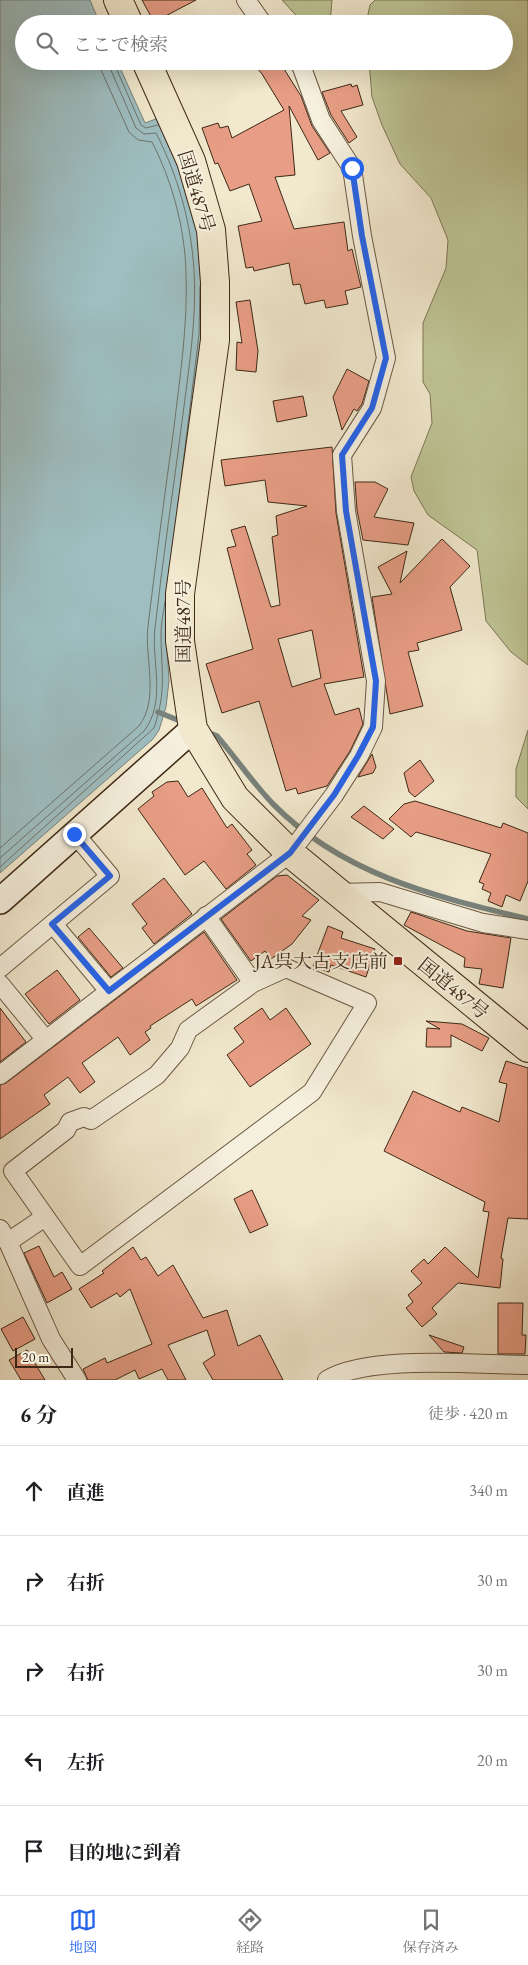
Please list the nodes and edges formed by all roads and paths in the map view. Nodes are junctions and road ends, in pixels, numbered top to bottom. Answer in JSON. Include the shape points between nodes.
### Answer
{"nodes":[{"id":1,"x":118,"y":0,"type":"edge"},
{"id":2,"x":246,"y":0,"type":"edge"},
{"id":3,"x":125,"y":15,"type":"edge"},
{"id":4,"x":257,"y":15,"type":"edge"},
{"id":5,"x":150,"y":70,"type":"edge"},
{"id":6,"x":303,"y":70,"type":"edge"},
{"id":7,"x":193,"y":729,"type":"junction"},
{"id":8,"x":74,"y":834,"type":"junction"},
{"id":9,"x":290,"y":853,"type":"junction"},
{"id":10,"x":336,"y":893,"type":"junction"},
{"id":11,"x":0,"y":901,"type":"edge"},
{"id":12,"x":206,"y":916,"type":"junction"},
{"id":13,"x":52,"y":924,"type":"junction"},
{"id":14,"x":528,"y":930,"type":"edge"},
{"id":15,"x":0,"y":968,"type":"edge"},
{"id":16,"x":253,"y":983,"type":"junction"},
{"id":17,"x":0,"y":984,"type":"edge"},
{"id":18,"x":109,"y":991,"type":"junction"},
{"id":19,"x":46,"y":1040,"type":"junction"},
{"id":20,"x":528,"y":1048,"type":"edge"},
{"id":21,"x":0,"y":1075,"type":"edge"},
{"id":22,"x":45,"y":1217,"type":"junction"},
{"id":23,"x":4,"y":1235,"type":"edge"},
{"id":24,"x":528,"y":1365,"type":"edge"},
{"id":25,"x":77,"y":1380,"type":"edge"},
{"id":26,"x":327,"y":1380,"type":"edge"}],
"edges":[{"from":1,"to":3,"type":"highway"},
{"from":2,"to":4,"type":"street"},
{"from":5,"to":7,"type":"highway","name":"国道487号","via":[[190,161],[211,230],[216,282],[215,340],[180,594],[180,641]]},
{"from":6,"to":9,"type":"street","via":[[321,120],[352,168],[386,358],[372,408],[342,455],[346,511],[376,681],[373,727],[334,795]]},
{"from":7,"to":8,"type":"street"},
{"from":7,"to":9,"type":"highway","name":"国道487号","via":[[235,798]]},
{"from":8,"to":11,"type":"street"},
{"from":8,"to":13,"type":"street","via":[[110,876]]},
{"from":9,"to":10,"type":"highway","name":"国道487号"},
{"from":9,"to":12,"type":"street"},
{"from":10,"to":14,"type":"street","via":[[380,892],[483,923]]},
{"from":10,"to":20,"type":"highway","name":"国道487号"},
{"from":12,"to":16,"type":"street"},
{"from":12,"to":18,"type":"street"},
{"from":13,"to":15,"type":"street"},
{"from":13,"to":18,"type":"street"},
{"from":16,"to":22,"type":"street","via":[[188,1030],[180,1048],[158,1075],[91,1120],[84,1117],[70,1122],[66,1130],[13,1171]]},
{"from":16,"to":22,"type":"street","via":[[286,968],[367,1003],[312,1092],[80,1266]]},
{"from":17,"to":19,"type":"street"},
{"from":18,"to":19,"type":"street"},
{"from":19,"to":21,"type":"street"},
{"from":22,"to":23,"type":"street"},
{"from":23,"to":25,"type":"street","via":[[51,1339]]},
{"from":24,"to":26,"type":"street","via":[[390,1364],[339,1372]]}]}
